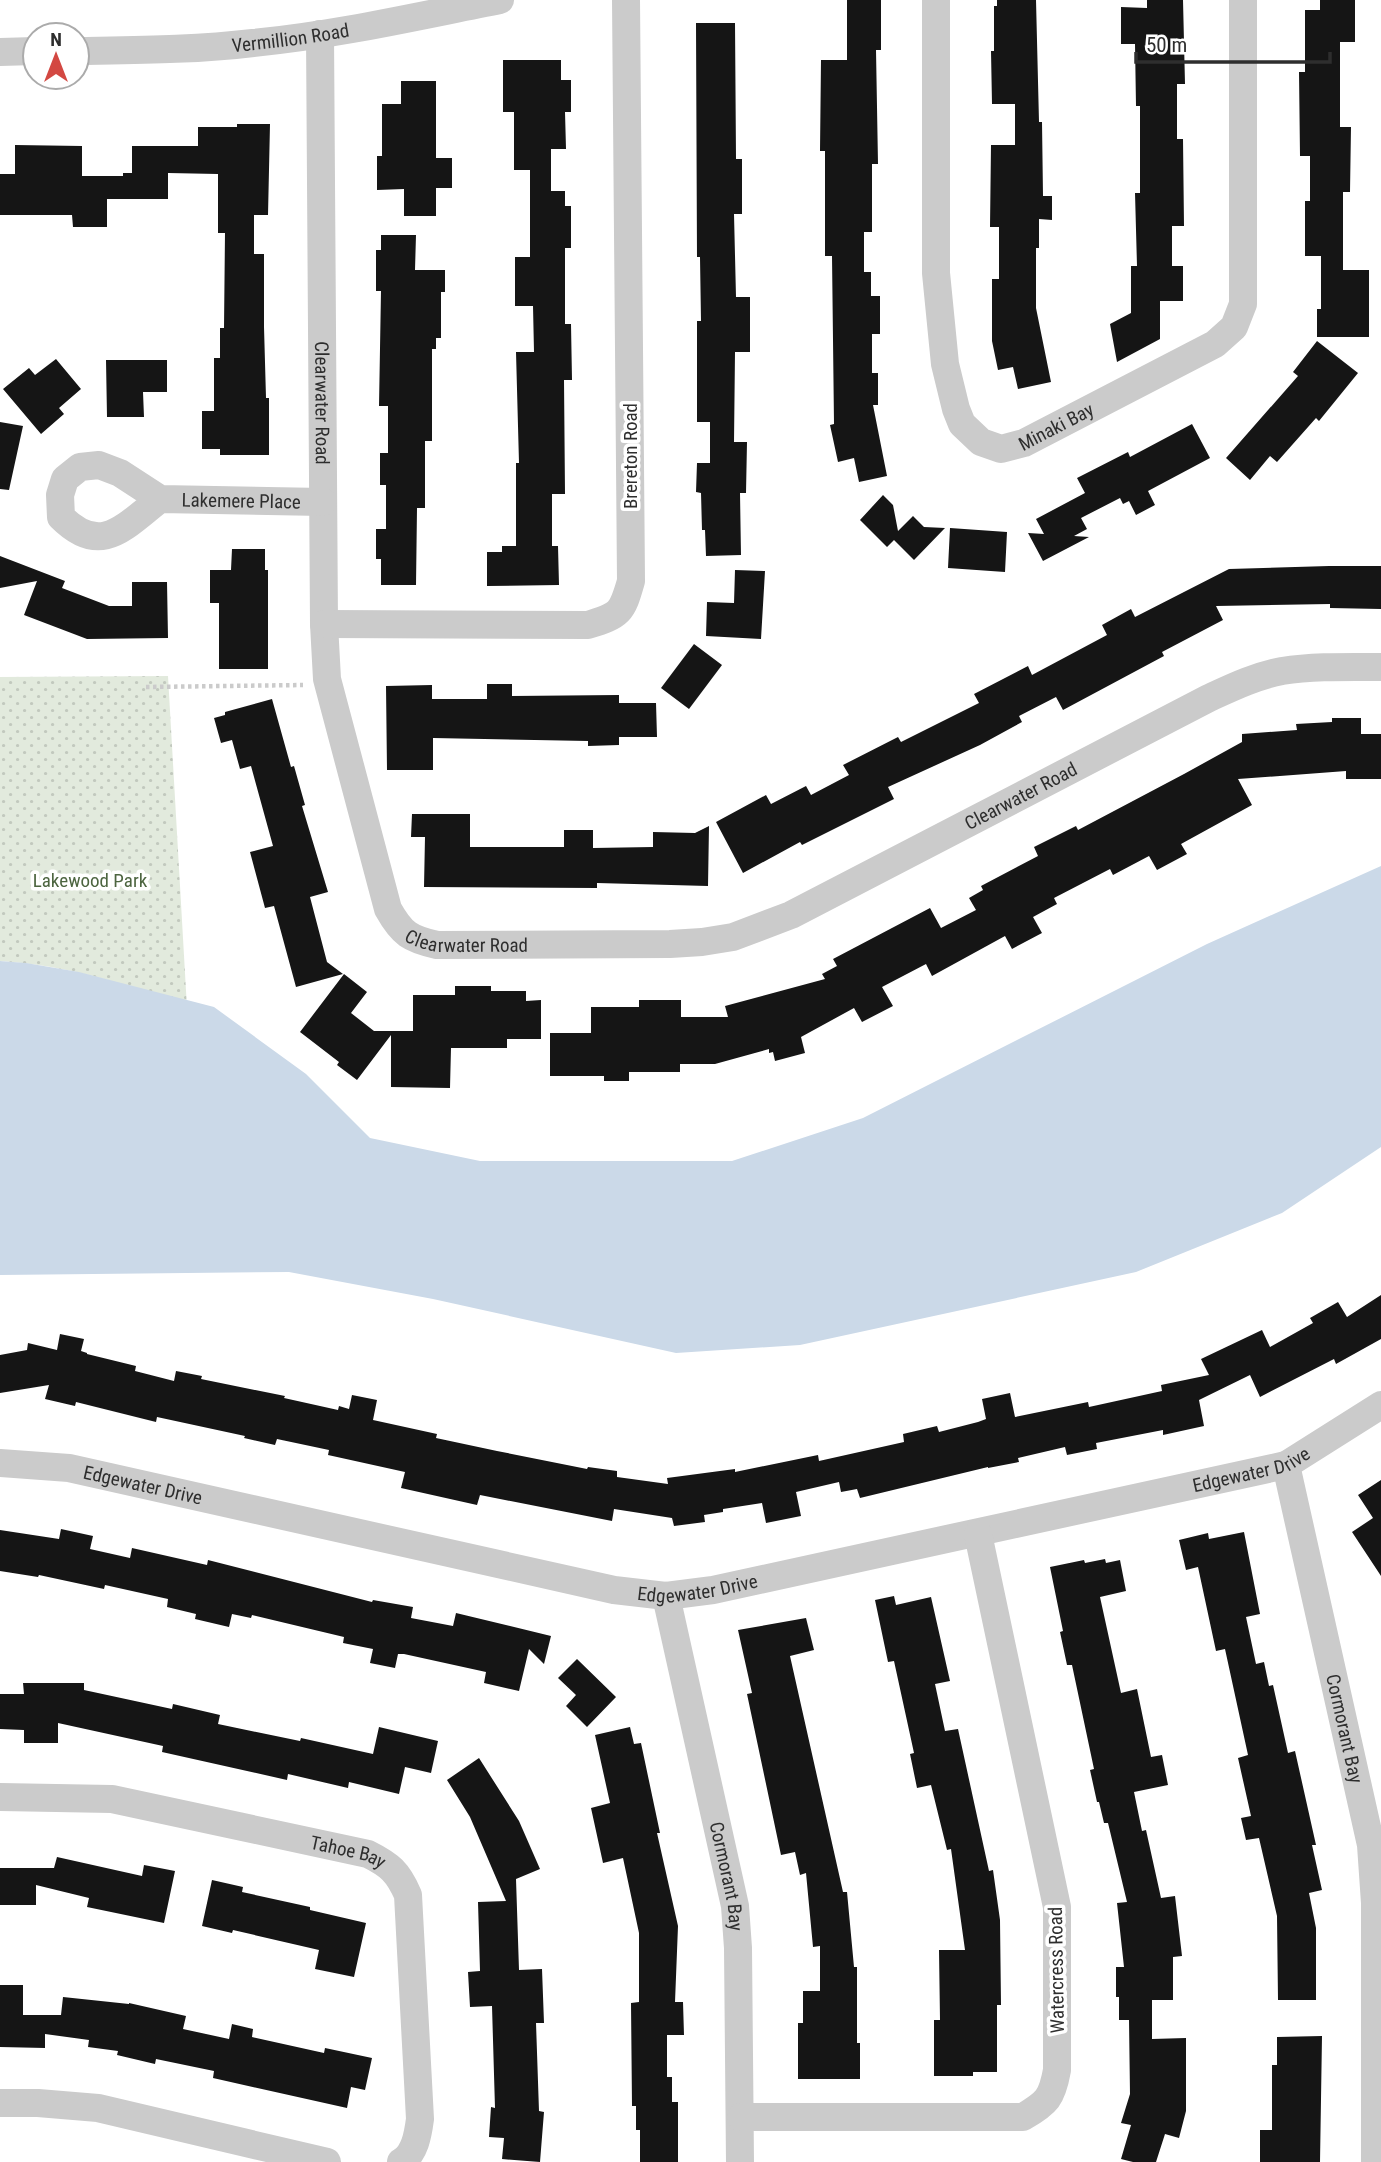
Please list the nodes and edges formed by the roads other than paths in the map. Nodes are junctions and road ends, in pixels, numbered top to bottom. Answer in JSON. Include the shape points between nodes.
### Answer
{"nodes":[{"id":1,"x":500,"y":0,"type":"edge"},
{"id":2,"x":626,"y":0,"type":"edge"},
{"id":3,"x":936,"y":0,"type":"edge"},
{"id":4,"x":1243,"y":0,"type":"edge"},
{"id":5,"x":320,"y":34,"type":"junction"},
{"id":6,"x":21,"y":51,"type":"edge"},
{"id":7,"x":91,"y":51,"type":"edge"},
{"id":8,"x":0,"y":52,"type":"edge"},
{"id":9,"x":160,"y":499,"type":"dead end"},
{"id":10,"x":324,"y":502,"type":"junction"},
{"id":11,"x":324,"y":624,"type":"junction"},
{"id":12,"x":1381,"y":667,"type":"edge"},
{"id":13,"x":1381,"y":1405,"type":"edge"},
{"id":14,"x":0,"y":1463,"type":"edge"},
{"id":15,"x":1286,"y":1465,"type":"junction"},
{"id":16,"x":978,"y":1534,"type":"junction"},
{"id":17,"x":666,"y":1596,"type":"junction"},
{"id":18,"x":0,"y":1797,"type":"edge"},
{"id":19,"x":0,"y":2103,"type":"edge"},
{"id":20,"x":741,"y":2117,"type":"junction"},
{"id":21,"x":327,"y":2162,"type":"edge"},
{"id":22,"x":401,"y":2162,"type":"edge"},
{"id":23,"x":740,"y":2162,"type":"edge"},
{"id":24,"x":1375,"y":2162,"type":"edge"}],
"edges":[{"from":1,"to":5,"type":"street","name":"Vermillion Road"},
{"from":2,"to":11,"type":"street","name":"Brereton Road","via":[[631,581],[625,605],[612,618],[588,625]]},
{"from":3,"to":4,"type":"street","name":"Minaki Bay","via":[[936,273],[945,364],[962,424],[981,442],[1001,449],[1024,443],[1215,344],[1234,327],[1243,304]]},
{"from":5,"to":7,"type":"street","name":"Vermillion Road","via":[[188,49]]},
{"from":5,"to":10,"type":"street","name":"Clearwater Road"},
{"from":6,"to":8,"type":"street"},
{"from":9,"to":10,"type":"street","name":"Lakemere Place"},
{"from":10,"to":11,"type":"street","name":"Clearwater Road"},
{"from":11,"to":12,"type":"street","name":"Clearwater Road","via":[[327,679],[388,909],[412,939],[437,945],[670,944],[733,937],[791,915],[1246,681],[1280,671]]},
{"from":13,"to":15,"type":"street","name":"Edgewater Drive"},
{"from":14,"to":17,"type":"street","name":"Edgewater Drive","via":[[69,1468],[614,1590]]},
{"from":15,"to":16,"type":"street","name":"Edgewater Drive"},
{"from":15,"to":24,"type":"street","name":"Cormorant Bay","via":[[1371,1845]]},
{"from":16,"to":17,"type":"street","name":"Edgewater Drive"},
{"from":16,"to":20,"type":"street","name":"Watercress Road","via":[[1057,1907],[1058,2070],[1054,2090],[1044,2105],[1023,2117]]},
{"from":17,"to":20,"type":"street","name":"Cormorant Bay","via":[[735,1906]]},
{"from":18,"to":22,"type":"street","name":"Tahoe Bay","via":[[112,1798],[368,1854],[387,1864],[401,1877],[408,1895],[420,2119],[416,2141]]},
{"from":19,"to":21,"type":"street","via":[[98,2108]]},
{"from":20,"to":23,"type":"street","name":"Cormorant Bay"}]}
